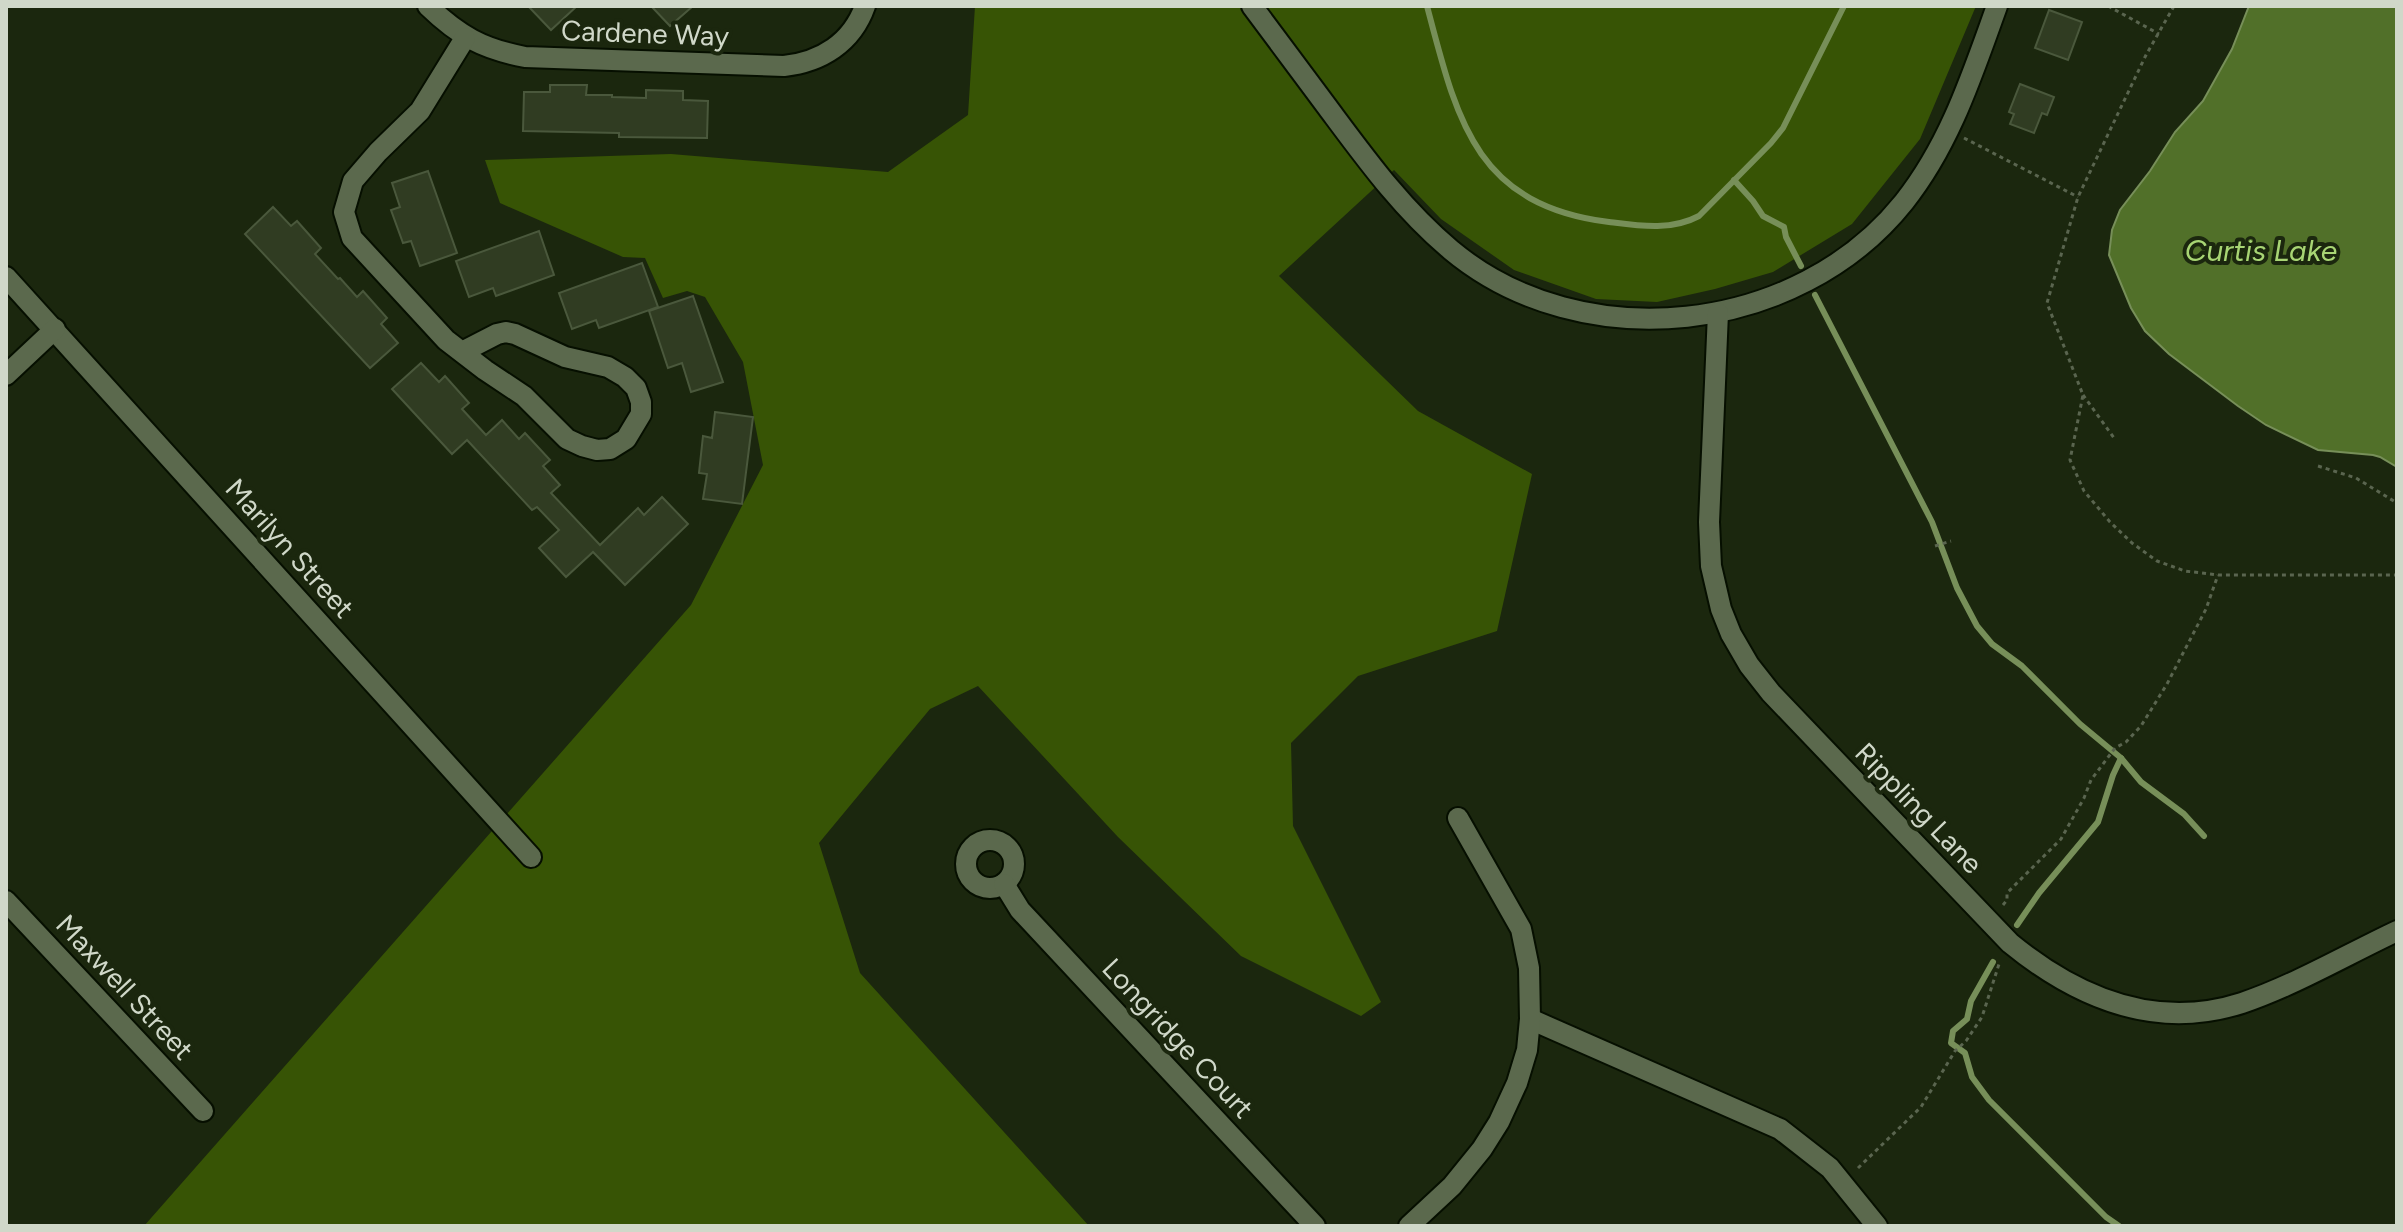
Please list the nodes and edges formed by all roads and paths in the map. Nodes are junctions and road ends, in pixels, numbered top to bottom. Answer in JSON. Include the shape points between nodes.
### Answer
{"nodes":[{"id":1,"x":428,"y":6,"type":"edge"},
{"id":2,"x":865,"y":6,"type":"edge"},
{"id":3,"x":1252,"y":6,"type":"edge"},
{"id":4,"x":1997,"y":6,"type":"edge"},
{"id":5,"x":2108,"y":6,"type":"edge"},
{"id":6,"x":2174,"y":6,"type":"edge"},
{"id":7,"x":2159,"y":34,"type":"junction"},
{"id":8,"x":465,"y":38,"type":"junction"},
{"id":9,"x":1949,"y":130,"type":"junction"},
{"id":10,"x":2078,"y":197,"type":"junction"},
{"id":11,"x":6,"y":277,"type":"edge"},
{"id":12,"x":1718,"y":313,"type":"junction"},
{"id":13,"x":55,"y":329,"type":"junction"},
{"id":14,"x":462,"y":352,"type":"junction"},
{"id":15,"x":6,"y":375,"type":"edge"},
{"id":16,"x":2083,"y":395,"type":"junction"},
{"id":17,"x":2114,"y":438,"type":"dead end"},
{"id":18,"x":2318,"y":466,"type":"dead end"},
{"id":19,"x":2397,"y":503,"type":"edge"},
{"id":20,"x":1951,"y":541,"type":"dead end"},
{"id":21,"x":1935,"y":546,"type":"dead end"},
{"id":22,"x":2218,"y":575,"type":"junction"},
{"id":23,"x":2397,"y":575,"type":"edge"},
{"id":24,"x":1458,"y":818,"type":"dead end"},
{"id":25,"x":531,"y":857,"type":"dead end"},
{"id":26,"x":1004,"y":884,"type":"dead end"},
{"id":27,"x":6,"y":901,"type":"edge"},
{"id":28,"x":2397,"y":931,"type":"edge"},
{"id":29,"x":1999,"y":932,"type":"junction"},
{"id":30,"x":1530,"y":1019,"type":"junction"},
{"id":31,"x":203,"y":1111,"type":"dead end"},
{"id":32,"x":1843,"y":1182,"type":"junction"},
{"id":33,"x":1315,"y":1226,"type":"edge"},
{"id":34,"x":1409,"y":1226,"type":"edge"},
{"id":35,"x":1877,"y":1226,"type":"edge"}],
"edges":[{"from":1,"to":8,"type":"street","name":"Cardene Way"},
{"from":2,"to":8,"type":"street","name":"Cardene Way","via":[[832,51],[801,65],[525,57]]},
{"from":3,"to":12,"type":"street","via":[[1379,176],[1413,215],[1482,271],[1546,302],[1580,311],[1650,319]]},
{"from":4,"to":9,"type":"street"},
{"from":5,"to":7,"type":"path"},
{"from":6,"to":7,"type":"path"},
{"from":7,"to":10,"type":"path"},
{"from":8,"to":14,"type":"street","via":[[420,111],[353,181],[344,212],[360,248]]},
{"from":9,"to":10,"type":"path"},
{"from":9,"to":12,"type":"street","via":[[1904,201],[1860,246],[1798,286]]},
{"from":10,"to":16,"type":"path","via":[[2047,303]]},
{"from":11,"to":13,"type":"street","name":"Marilyn Street"},
{"from":12,"to":29,"type":"street","name":"Rippling Lane","via":[[1709,544],[1715,587],[1731,634],[1771,693]]},
{"from":13,"to":15,"type":"street"},
{"from":13,"to":25,"type":"street","name":"Marilyn Street"},
{"from":14,"to":14,"type":"street","via":[[582,446],[618,446],[641,414],[636,388],[625,377],[515,334],[497,334]]},
{"from":16,"to":17,"type":"path"},
{"from":16,"to":22,"type":"path","via":[[2070,460],[2084,491],[2110,522],[2157,561]]},
{"from":18,"to":19,"type":"path","via":[[2356,478]]},
{"from":20,"to":21,"type":"path"},
{"from":22,"to":23,"type":"path"},
{"from":22,"to":29,"type":"path","via":[[2206,609],[2141,726],[2115,748],[2091,780],[2061,839],[2007,893],[1996,911]]},
{"from":24,"to":30,"type":"street","via":[[1521,929],[1529,968]]},
{"from":26,"to":33,"type":"street","name":"Longridge Court","via":[[1020,910]]},
{"from":27,"to":31,"type":"street","name":"Maxwell Street"},
{"from":28,"to":29,"type":"street","name":"Rippling Lane","via":[[2266,994],[2239,1004],[2180,1012],[2127,1006],[2077,989]]},
{"from":29,"to":32,"type":"path","via":[[2001,956],[1982,1017],[1921,1107]]},
{"from":30,"to":32,"type":"street","via":[[1780,1129]]},
{"from":30,"to":34,"type":"street","via":[[1527,1050],[1499,1122],[1468,1169]]},
{"from":32,"to":35,"type":"street"}]}
